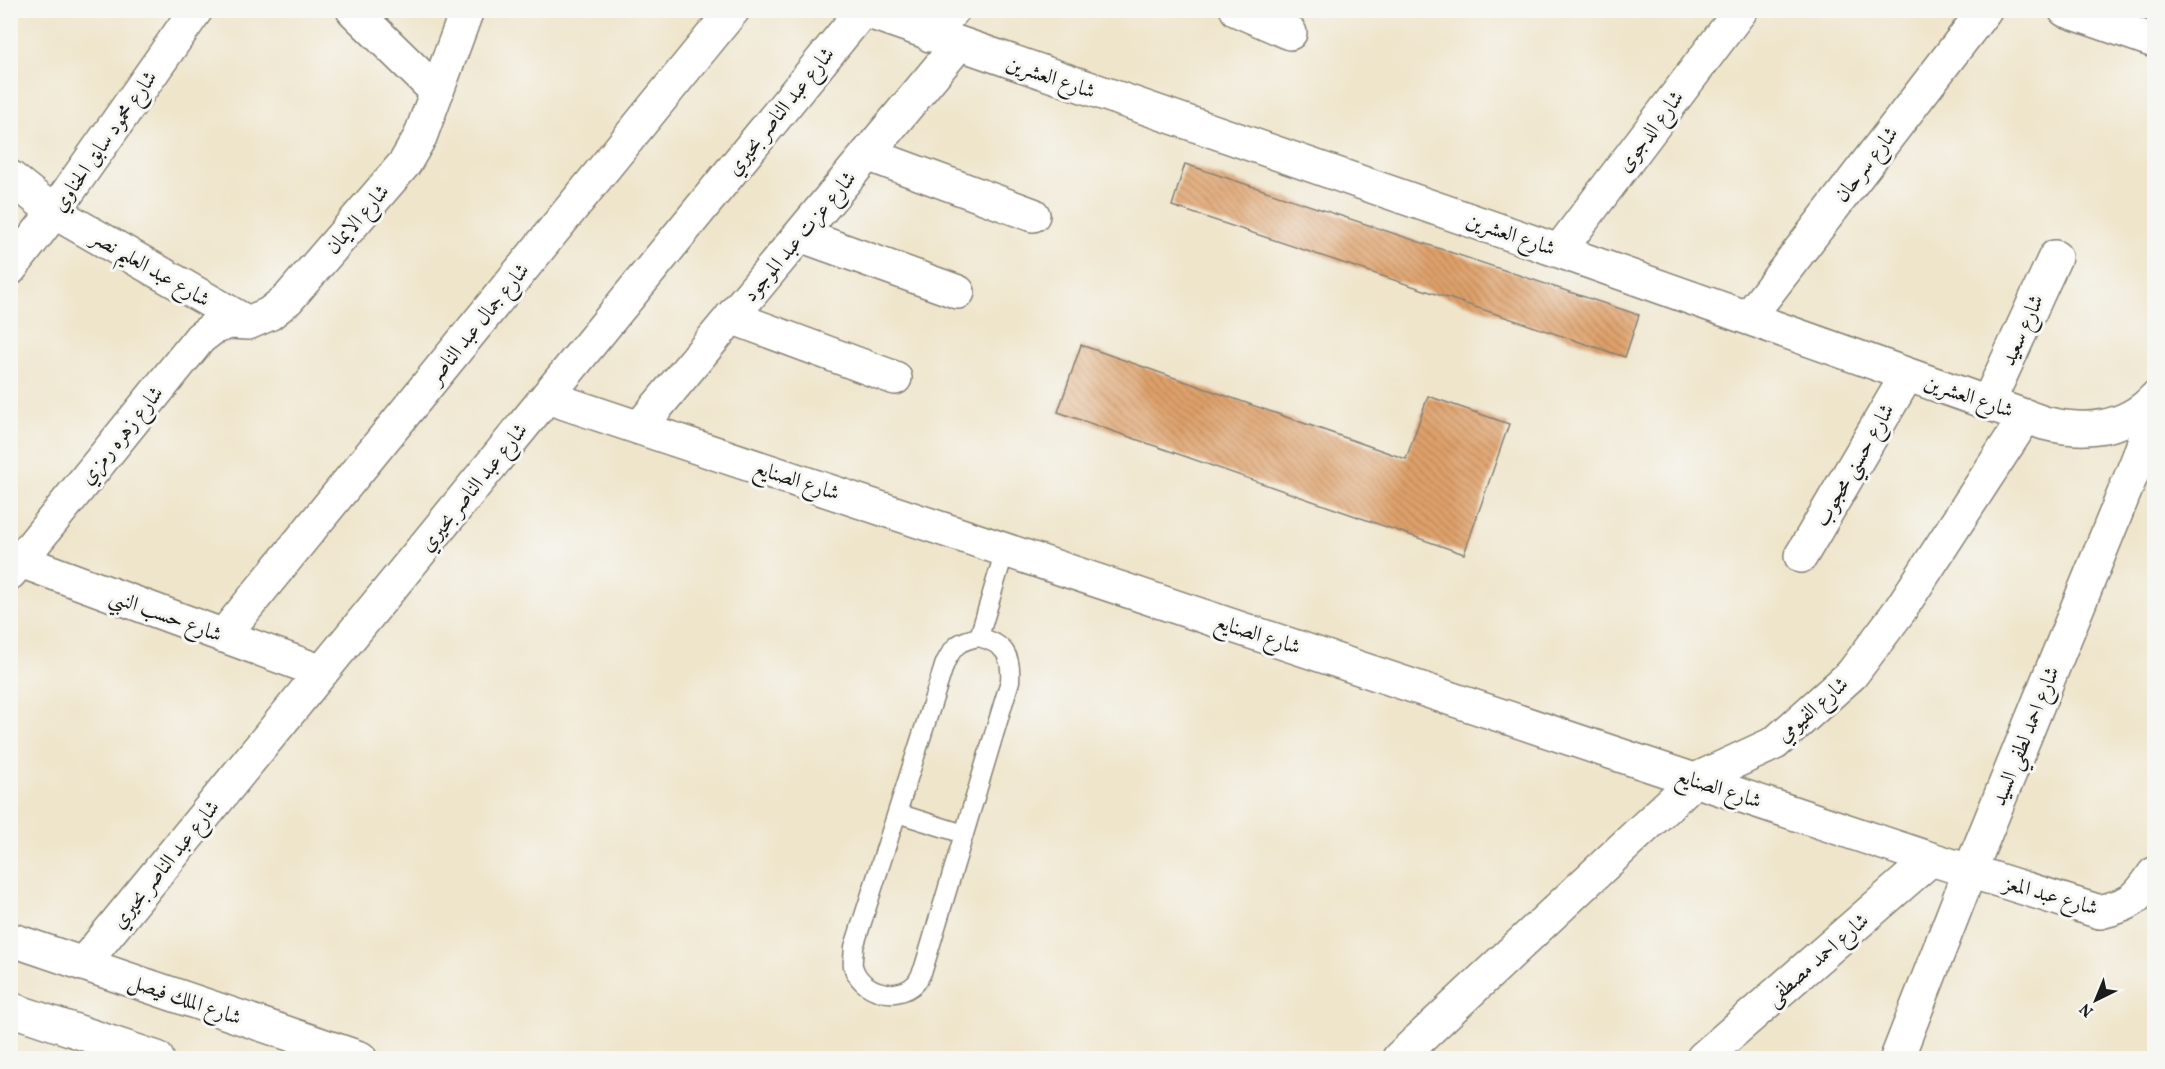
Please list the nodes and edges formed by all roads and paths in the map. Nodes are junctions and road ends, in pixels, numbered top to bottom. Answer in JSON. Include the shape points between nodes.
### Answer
{"nodes":[{"id":1,"x":196,"y":10,"type":"edge"},
{"id":2,"x":353,"y":10,"type":"edge"},
{"id":3,"x":467,"y":10,"type":"edge"},
{"id":4,"x":733,"y":10,"type":"edge"},
{"id":5,"x":863,"y":10,"type":"edge"},
{"id":6,"x":953,"y":10,"type":"edge"},
{"id":7,"x":1238,"y":10,"type":"edge"},
{"id":8,"x":1741,"y":10,"type":"edge"},
{"id":9,"x":1985,"y":10,"type":"edge"},
{"id":10,"x":2065,"y":10,"type":"edge"},
{"id":11,"x":1290,"y":33,"type":"dead end"},
{"id":12,"x":944,"y":40,"type":"junction"},
{"id":13,"x":2154,"y":40,"type":"edge"},
{"id":14,"x":437,"y":92,"type":"junction"},
{"id":15,"x":867,"y":154,"type":"junction"},
{"id":16,"x":10,"y":177,"type":"edge"},
{"id":17,"x":54,"y":212,"type":"junction"},
{"id":18,"x":1033,"y":215,"type":"dead end"},
{"id":19,"x":800,"y":235,"type":"junction"},
{"id":20,"x":1559,"y":251,"type":"junction"},
{"id":21,"x":2055,"y":257,"type":"dead end"},
{"id":22,"x":10,"y":269,"type":"edge"},
{"id":23,"x":958,"y":292,"type":"dead end"},
{"id":24,"x":731,"y":317,"type":"junction"},
{"id":25,"x":1748,"y":318,"type":"junction"},
{"id":26,"x":248,"y":323,"type":"junction"},
{"id":27,"x":1907,"y":375,"type":"junction"},
{"id":28,"x":896,"y":378,"type":"dead end"},
{"id":29,"x":547,"y":397,"type":"junction"},
{"id":30,"x":2154,"y":399,"type":"edge"},
{"id":31,"x":1988,"y":403,"type":"junction"},
{"id":32,"x":2154,"y":414,"type":"edge"},
{"id":33,"x":2026,"y":416,"type":"junction"},
{"id":34,"x":639,"y":428,"type":"junction"},
{"id":35,"x":2146,"y":462,"type":"edge"},
{"id":36,"x":1005,"y":550,"type":"junction"},
{"id":37,"x":1801,"y":556,"type":"dead end"},
{"id":38,"x":14,"y":564,"type":"edge"},
{"id":39,"x":223,"y":636,"type":"junction"},
{"id":40,"x":979,"y":637,"type":"junction"},
{"id":41,"x":322,"y":672,"type":"junction"},
{"id":42,"x":1695,"y":780,"type":"junction"},
{"id":43,"x":897,"y":813,"type":"junction"},
{"id":44,"x":964,"y":834,"type":"junction"},
{"id":45,"x":1931,"y":859,"type":"junction"},
{"id":46,"x":1970,"y":871,"type":"junction"},
{"id":47,"x":2154,"y":874,"type":"edge"},
{"id":48,"x":10,"y":939,"type":"edge"},
{"id":49,"x":83,"y":964,"type":"junction"},
{"id":50,"x":10,"y":1009,"type":"edge"},
{"id":51,"x":158,"y":1059,"type":"edge"},
{"id":52,"x":360,"y":1059,"type":"edge"},
{"id":53,"x":1399,"y":1059,"type":"edge"},
{"id":54,"x":1703,"y":1059,"type":"edge"},
{"id":55,"x":1897,"y":1059,"type":"edge"}],
"edges":[{"from":1,"to":17,"type":"street","name":"شارع محمود سابق الحناوي"},
{"from":2,"to":14,"type":"street"},
{"from":3,"to":14,"type":"street","name":"شارع الايمان"},
{"from":4,"to":39,"type":"street","name":"شارع جمال عبد الناصر"},
{"from":5,"to":12,"type":"street","name":"شارع العشرين"},
{"from":5,"to":29,"type":"street","name":"شارع عبد الناصر بحيري"},
{"from":6,"to":12,"type":"street","name":"شارع عزت عبد الموجود"},
{"from":7,"to":11,"type":"street"},
{"from":8,"to":20,"type":"street","name":"شارع الدجوى"},
{"from":9,"to":25,"type":"street","name":"شارع سرحان"},
{"from":10,"to":13,"type":"street"},
{"from":12,"to":15,"type":"street","name":"شارع عزت عبد الموجود"},
{"from":12,"to":20,"type":"street","name":"شارع العشرين"},
{"from":14,"to":26,"type":"street","name":"شارع الايمان","via":[[405,163],[288,299],[269,314]]},
{"from":15,"to":18,"type":"street"},
{"from":15,"to":19,"type":"street","name":"شارع عزت عبد الموجود"},
{"from":16,"to":17,"type":"street","name":"شارع عبد العليم نصر"},
{"from":17,"to":22,"type":"street","name":"شارع محمود سابق الحناوي"},
{"from":17,"to":26,"type":"street","name":"شارع عبد العليم نصر"},
{"from":19,"to":23,"type":"street"},
{"from":19,"to":24,"type":"street","name":"شارع عزت عبد الموجود"},
{"from":20,"to":25,"type":"street","name":"شارع العشرين"},
{"from":21,"to":31,"type":"street","name":"شارع سعيد"},
{"from":24,"to":28,"type":"street"},
{"from":24,"to":34,"type":"street","name":"شارع عزت عبد الموجود"},
{"from":25,"to":27,"type":"street","name":"شارع العشرين"},
{"from":26,"to":38,"type":"street","name":"شارع زهره رمزي","via":[[230,322],[200,338]]},
{"from":27,"to":31,"type":"street","name":"شارع العشرين"},
{"from":27,"to":37,"type":"street","name":"شارع حسني محجوب"},
{"from":29,"to":34,"type":"street","name":"شارع الصنايع"},
{"from":29,"to":41,"type":"street","name":"شارع عبد الناصر بحيري"},
{"from":30,"to":33,"type":"street","name":"شارع العشرين","via":[[2118,423],[2099,428],[2062,428]]},
{"from":31,"to":33,"type":"street","name":"شارع العشرين"},
{"from":32,"to":35,"type":"street","name":"شارع احمد لطفي السيد"},
{"from":33,"to":42,"type":"street","name":"شارع الفيومي","via":[[1900,610],[1852,674],[1775,743]]},
{"from":34,"to":36,"type":"street","name":"شارع الصنايع"},
{"from":35,"to":46,"type":"street","name":"شارع احمد لطفي السيد"},
{"from":36,"to":40,"type":"lane"},
{"from":36,"to":42,"type":"street","name":"شارع الصنايع"},
{"from":38,"to":39,"type":"street","name":"شارع حسب النبي"},
{"from":39,"to":41,"type":"street","name":"شارع حسب النبي"},
{"from":40,"to":43,"type":"lane","via":[[964,640],[951,649]]},
{"from":40,"to":44,"type":"lane","via":[[994,641],[1005,652],[1011,666],[1010,681]]},
{"from":41,"to":49,"type":"street","name":"شارع عبد الناصر بحيري"},
{"from":42,"to":45,"type":"street","name":"شارع الصنايع"},
{"from":42,"to":53,"type":"street","name":"شارع الفيومي"},
{"from":43,"to":44,"type":"lane"},
{"from":43,"to":44,"type":"lane","via":[[854,947],[853,966],[863,983],[879,993],[898,993],[915,984],[924,967]]},
{"from":45,"to":46,"type":"street","name":"شارع الصنايع"},
{"from":45,"to":54,"type":"street","name":"شارع احمد مصطفى"},
{"from":46,"to":47,"type":"street","name":"شارع عبد المعز","via":[[2100,912],[2128,905]]},
{"from":46,"to":55,"type":"street","name":"شارع احمد لطفي السيد"},
{"from":48,"to":49,"type":"street","name":"شارع الملك فيصل"},
{"from":49,"to":52,"type":"street","name":"شارع الملك فيصل"},
{"from":50,"to":51,"type":"street"}]}
